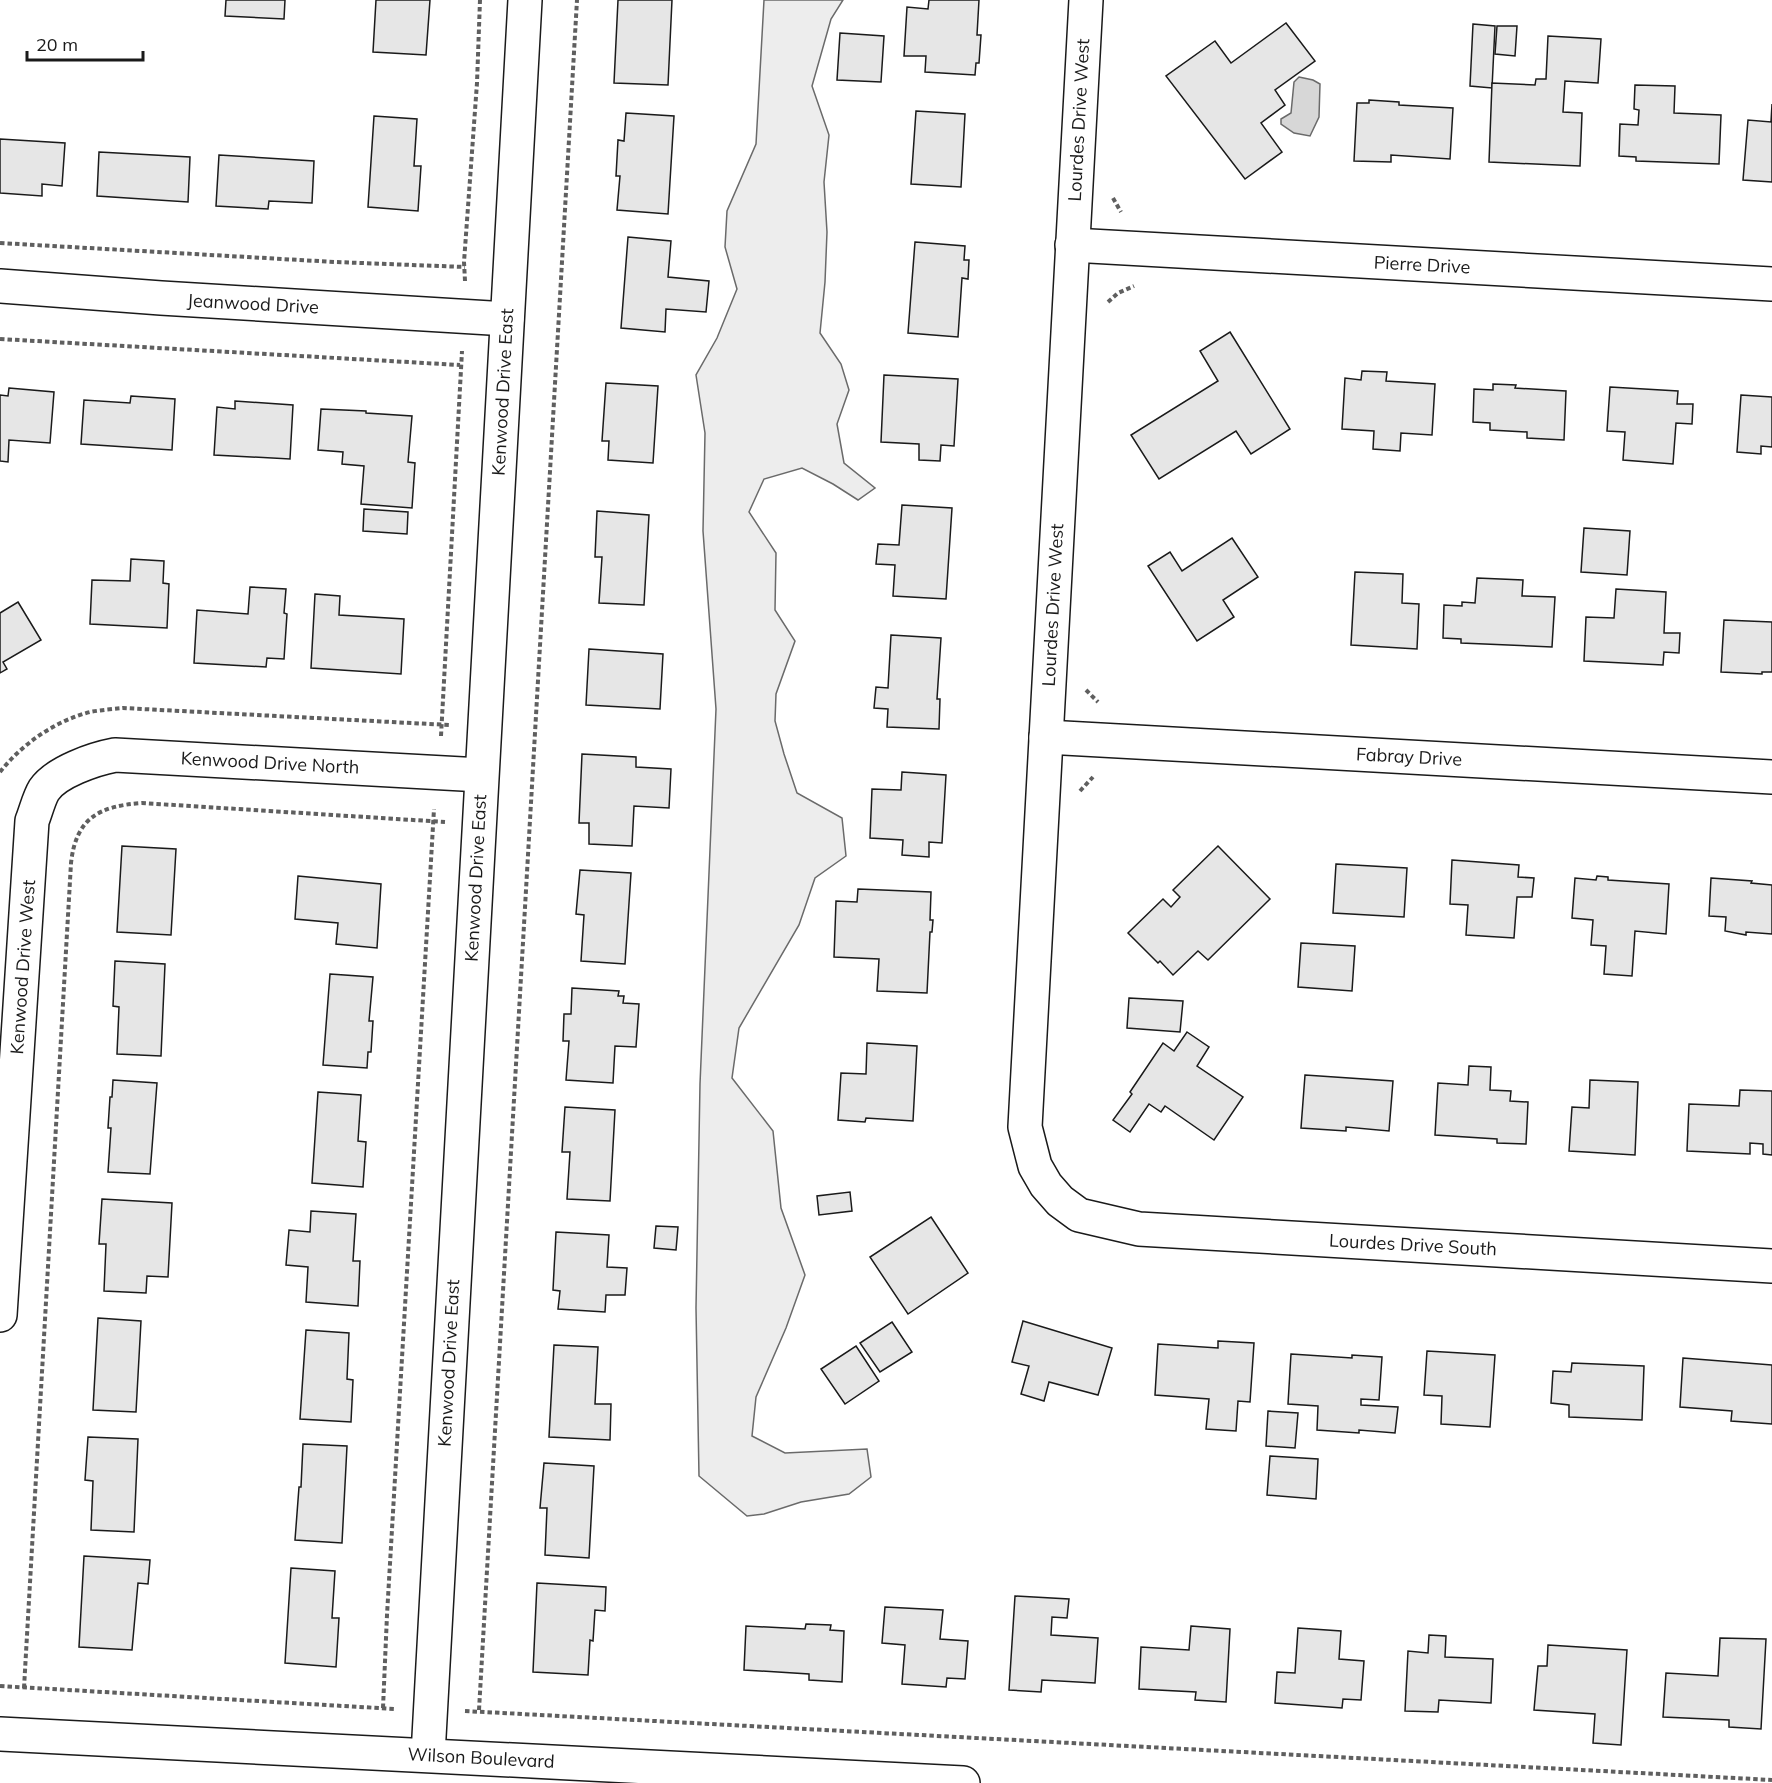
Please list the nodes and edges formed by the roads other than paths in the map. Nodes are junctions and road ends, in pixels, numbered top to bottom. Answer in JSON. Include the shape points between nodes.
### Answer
{"nodes":[{"id":1,"x":525,"y":0,"type":"edge"},
{"id":2,"x":1086,"y":0,"type":"edge"},
{"id":3,"x":1072,"y":245,"type":"junction"},
{"id":4,"x":1772,"y":284,"type":"edge"},
{"id":5,"x":0,"y":286,"type":"edge"},
{"id":6,"x":507,"y":318,"type":"junction"},
{"id":7,"x":1046,"y":737,"type":"junction"},
{"id":8,"x":63,"y":774,"type":"joint"},
{"id":9,"x":481,"y":775,"type":"junction"},
{"id":10,"x":1772,"y":777,"type":"edge"},
{"id":11,"x":1060,"y":1201,"type":"joint"},
{"id":12,"x":1772,"y":1266,"type":"edge"},
{"id":13,"x":0,"y":1315,"type":"edge"},
{"id":14,"x":0,"y":1734,"type":"edge"},
{"id":15,"x":428,"y":1755,"type":"junction"},
{"id":16,"x":963,"y":1783,"type":"edge"}],
"edges":[{"from":1,"to":6,"type":"street","name":"Kenwood Drive East"},
{"from":2,"to":3,"type":"street","name":"Lourdes Drive West"},
{"from":3,"to":4,"type":"street","name":"Pierre Drive"},
{"from":3,"to":7,"type":"street","name":"Lourdes Drive West"},
{"from":5,"to":6,"type":"street","name":"Jeanwood Drive"},
{"from":6,"to":9,"type":"street","name":"Kenwood Drive East"},
{"from":7,"to":10,"type":"street","name":"Fabray Drive"},
{"from":7,"to":11,"type":"street","name":"Lourdes Drive West","via":[[1025,1127],[1035,1166]]},
{"from":8,"to":9,"type":"street","name":"Kenwood Drive North","via":[[93,759],[115,755]]},
{"from":8,"to":13,"type":"street","name":"Kenwood Drive West","via":[[45,789],[32,821]]},
{"from":9,"to":15,"type":"street","name":"Kenwood Drive East"},
{"from":11,"to":12,"type":"street","name":"Lourdes Drive South","via":[[1079,1215],[1139,1229]]},
{"from":14,"to":15,"type":"street","name":"Wilson Boulevard"},
{"from":15,"to":16,"type":"street","name":"Wilson Boulevard"}]}
